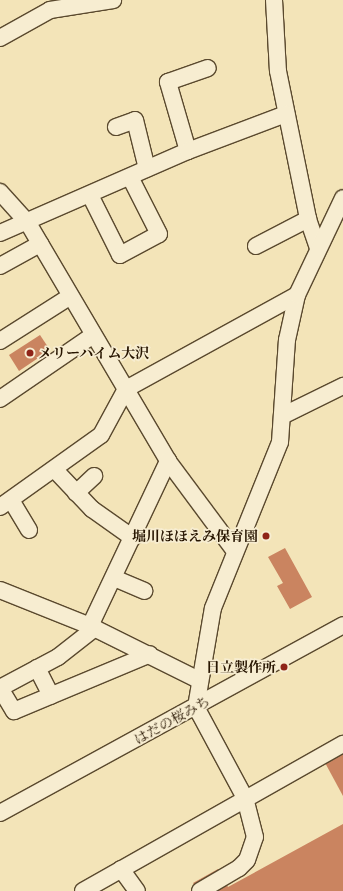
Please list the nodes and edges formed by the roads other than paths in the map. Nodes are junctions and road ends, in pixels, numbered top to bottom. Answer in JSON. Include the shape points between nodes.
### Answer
{"nodes":[{"id":1,"x":113,"y":0,"type":"edge"},
{"id":2,"x":274,"y":0,"type":"edge"},
{"id":3,"x":0,"y":38,"type":"edge"},
{"id":4,"x":208,"y":68,"type":"dead end"},
{"id":5,"x":286,"y":114,"type":"junction"},
{"id":6,"x":116,"y":127,"type":"dead end"},
{"id":7,"x":188,"y":151,"type":"junction"},
{"id":8,"x":147,"y":169,"type":"junction"},
{"id":9,"x":130,"y":177,"type":"junction"},
{"id":10,"x":0,"y":192,"type":"edge"},
{"id":11,"x":90,"y":195,"type":"junction"},
{"id":12,"x":343,"y":198,"type":"edge"},
{"id":13,"x":308,"y":219,"type":"junction"},
{"id":14,"x":28,"y":223,"type":"junction"},
{"id":15,"x":0,"y":233,"type":"edge"},
{"id":16,"x":40,"y":244,"type":"junction"},
{"id":17,"x":256,"y":246,"type":"dead end"},
{"id":18,"x":318,"y":248,"type":"junction"},
{"id":19,"x":0,"y":266,"type":"edge"},
{"id":20,"x":297,"y":295,"type":"junction"},
{"id":21,"x":69,"y":297,"type":"junction"},
{"id":22,"x":92,"y":336,"type":"junction"},
{"id":23,"x":0,"y":341,"type":"edge"},
{"id":24,"x":343,"y":386,"type":"edge"},
{"id":25,"x":126,"y":389,"type":"junction"},
{"id":26,"x":0,"y":399,"type":"edge"},
{"id":27,"x":284,"y":415,"type":"junction"},
{"id":28,"x":168,"y":461,"type":"junction"},
{"id":29,"x":54,"y":470,"type":"junction"},
{"id":30,"x":94,"y":476,"type":"dead end"},
{"id":31,"x":76,"y":493,"type":"junction"},
{"id":32,"x":6,"y":504,"type":"edge"},
{"id":33,"x":29,"y":530,"type":"dead end"},
{"id":34,"x":133,"y":538,"type":"junction"},
{"id":35,"x":234,"y":550,"type":"junction"},
{"id":36,"x":114,"y":578,"type":"junction"},
{"id":37,"x":0,"y":590,"type":"edge"},
{"id":38,"x":144,"y":592,"type":"dead end"},
{"id":39,"x":343,"y":624,"type":"edge"},
{"id":40,"x":93,"y":627,"type":"junction"},
{"id":41,"x":150,"y":654,"type":"junction"},
{"id":42,"x":37,"y":668,"type":"junction"},
{"id":43,"x":199,"y":680,"type":"junction"},
{"id":44,"x":51,"y":696,"type":"junction"},
{"id":45,"x":196,"y":707,"type":"junction"},
{"id":46,"x":343,"y":744,"type":"edge"},
{"id":47,"x":245,"y":798,"type":"junction"},
{"id":48,"x":0,"y":813,"type":"edge"},
{"id":49,"x":121,"y":869,"type":"junction"},
{"id":50,"x":83,"y":891,"type":"edge"},
{"id":51,"x":137,"y":891,"type":"edge"},
{"id":52,"x":200,"y":891,"type":"edge"}],
"edges":[{"from":1,"to":3,"type":"street","via":[[50,10]]},
{"from":2,"to":5,"type":"street","via":[[278,71]]},
{"from":4,"to":7,"type":"street","via":[[168,82]]},
{"from":5,"to":7,"type":"street"},
{"from":5,"to":13,"type":"street"},
{"from":6,"to":8,"type":"street","via":[[135,120]]},
{"from":7,"to":8,"type":"street"},
{"from":8,"to":9,"type":"street"},
{"from":9,"to":11,"type":"street"},
{"from":9,"to":11,"type":"street","via":[[159,234],[120,255]]},
{"from":10,"to":14,"type":"street"},
{"from":11,"to":14,"type":"street"},
{"from":12,"to":18,"type":"street"},
{"from":13,"to":17,"type":"street","via":[[269,233]]},
{"from":13,"to":18,"type":"street"},
{"from":14,"to":15,"type":"street","via":[[15,225]]},
{"from":14,"to":16,"type":"street"},
{"from":16,"to":19,"type":"street"},
{"from":16,"to":21,"type":"street"},
{"from":18,"to":20,"type":"street"},
{"from":20,"to":25,"type":"street"},
{"from":20,"to":27,"type":"street","via":[[287,340]]},
{"from":21,"to":22,"type":"street"},
{"from":21,"to":23,"type":"street"},
{"from":22,"to":25,"type":"street"},
{"from":22,"to":26,"type":"street"},
{"from":24,"to":27,"type":"street"},
{"from":25,"to":28,"type":"street"},
{"from":25,"to":29,"type":"street","via":[[101,435]]},
{"from":27,"to":35,"type":"street","via":[[280,442]]},
{"from":28,"to":34,"type":"street"},
{"from":28,"to":35,"type":"street"},
{"from":29,"to":31,"type":"street"},
{"from":29,"to":32,"type":"street"},
{"from":30,"to":31,"type":"street"},
{"from":31,"to":34,"type":"street"},
{"from":32,"to":33,"type":"street"},
{"from":34,"to":36,"type":"street"},
{"from":35,"to":43,"type":"street","via":[[213,608]]},
{"from":36,"to":38,"type":"street"},
{"from":36,"to":40,"type":"street"},
{"from":37,"to":40,"type":"street"},
{"from":39,"to":45,"type":"street","name":"はだの桜みち"},
{"from":40,"to":41,"type":"street"},
{"from":40,"to":42,"type":"street"},
{"from":41,"to":43,"type":"street"},
{"from":41,"to":44,"type":"street"},
{"from":42,"to":44,"type":"street"},
{"from":42,"to":44,"type":"street","via":[[0,688],[14,711]]},
{"from":43,"to":45,"type":"street"},
{"from":45,"to":47,"type":"street"},
{"from":45,"to":48,"type":"street","name":"はだの桜みち"},
{"from":46,"to":47,"type":"street"},
{"from":47,"to":49,"type":"street"},
{"from":47,"to":52,"type":"street","via":[[255,826],[253,848],[239,868]]},
{"from":49,"to":50,"type":"street"},
{"from":49,"to":51,"type":"street"}]}
